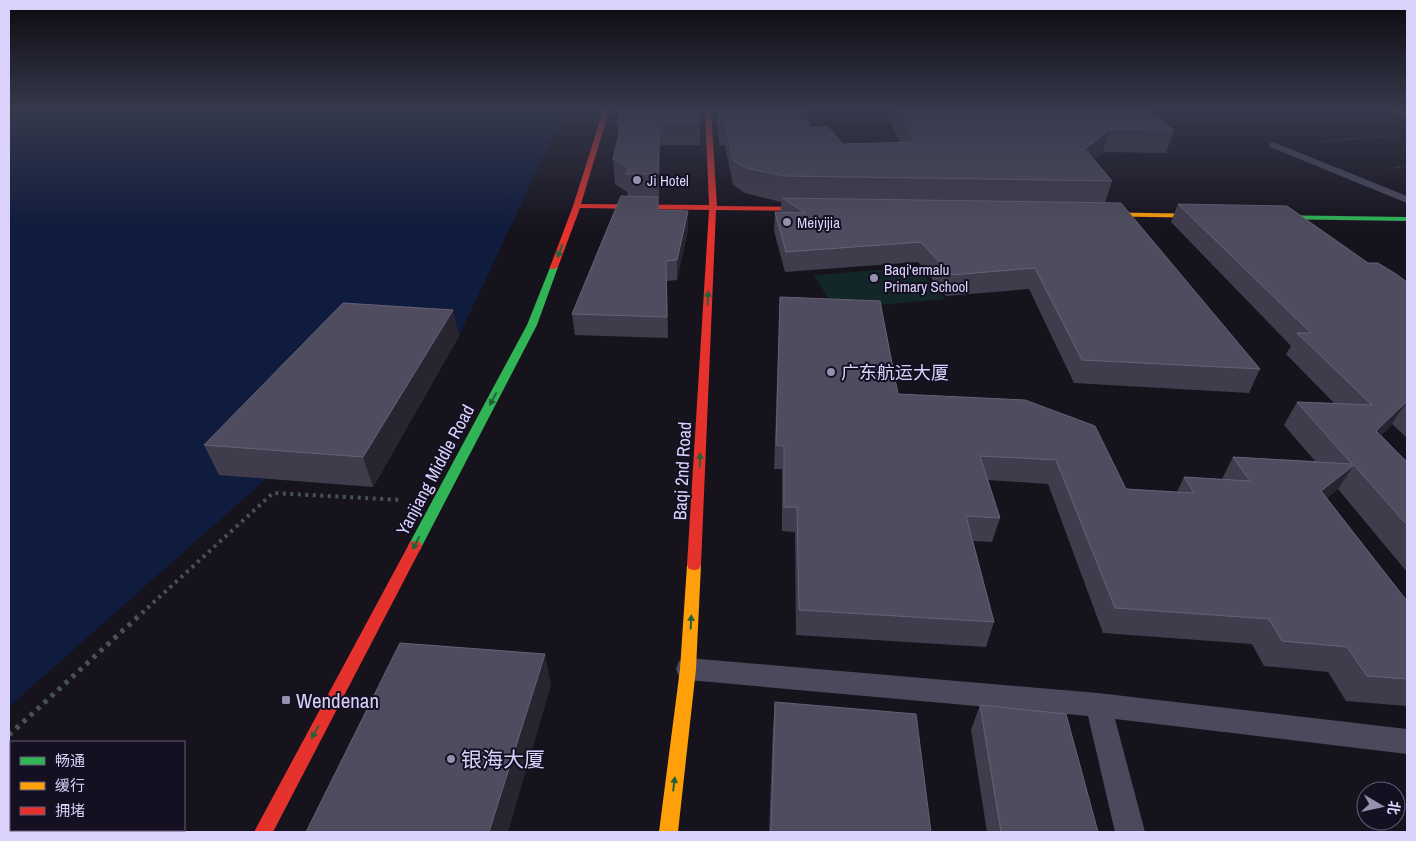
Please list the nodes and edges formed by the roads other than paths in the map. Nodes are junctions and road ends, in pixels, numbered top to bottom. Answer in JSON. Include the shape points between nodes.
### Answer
{"nodes":[{"id":1,"x":594,"y":150,"type":"edge"},
{"id":2,"x":710,"y":150,"type":"edge"},
{"id":3,"x":1286,"y":150,"type":"edge"},
{"id":4,"x":1407,"y":200,"type":"edge"},
{"id":5,"x":577,"y":206,"type":"junction"},
{"id":6,"x":713,"y":208,"type":"junction"},
{"id":7,"x":828,"y":209,"type":"edge"},
{"id":8,"x":1082,"y":214,"type":"edge"},
{"id":9,"x":1220,"y":216,"type":"edge"},
{"id":10,"x":1259,"y":217,"type":"edge"},
{"id":11,"x":1279,"y":217,"type":"junction"},
{"id":12,"x":572,"y":219,"type":"junction"},
{"id":13,"x":1407,"y":219,"type":"edge"},
{"id":14,"x":1294,"y":228,"type":"edge"},
{"id":15,"x":688,"y":669,"type":"junction"},
{"id":16,"x":1098,"y":705,"type":"junction"},
{"id":17,"x":1407,"y":742,"type":"edge"},
{"id":18,"x":262,"y":832,"type":"edge"},
{"id":19,"x":668,"y":832,"type":"edge"},
{"id":20,"x":1130,"y":832,"type":"edge"}],
"edges":[{"from":1,"to":5,"type":"main road","name":"Yanjiang Middle Road"},
{"from":2,"to":6,"type":"main road","name":"Baqi 2nd Road"},
{"from":3,"to":4,"type":"lane"},
{"from":5,"to":6,"type":"main road"},
{"from":5,"to":12,"type":"main road","name":"Yanjiang Middle Road"},
{"from":6,"to":7,"type":"main road"},
{"from":6,"to":12,"type":"main road","via":[[675,214]]},
{"from":15,"to":6,"type":"main road","name":"Baqi 2nd Road","one_way":true},
{"from":8,"to":9,"type":"main road"},
{"from":10,"to":11,"type":"main road"},
{"from":11,"to":13,"type":"main road"},
{"from":11,"to":14,"type":"lane"},
{"from":12,"to":18,"type":"main road","name":"Yanjiang Middle Road","one_way":true,"via":[[532,325]]},
{"from":15,"to":16,"type":"lane"},
{"from":19,"to":15,"type":"main road","name":"Baqi 2nd Road","one_way":true},
{"from":16,"to":17,"type":"lane"},
{"from":16,"to":20,"type":"lane"}]}
